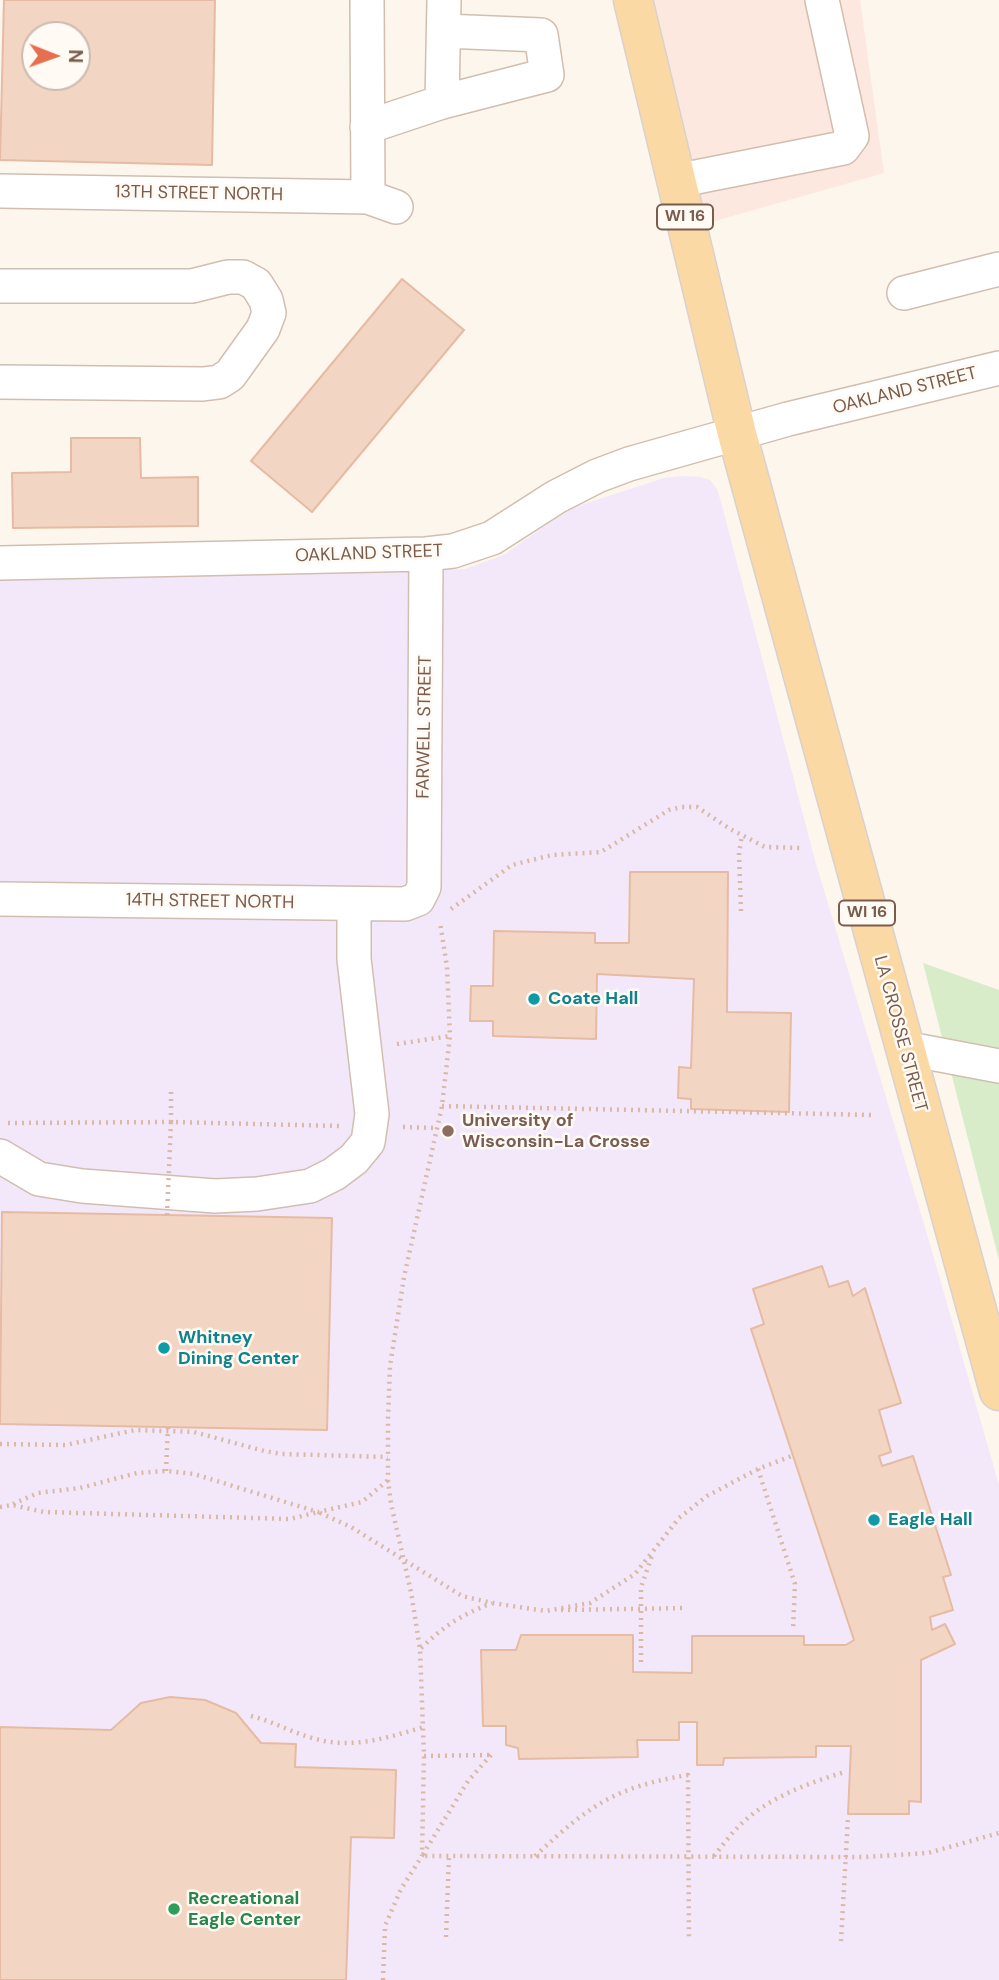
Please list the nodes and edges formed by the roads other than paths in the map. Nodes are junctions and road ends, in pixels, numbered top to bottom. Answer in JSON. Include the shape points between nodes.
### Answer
{"nodes":[{"id":1,"x":367,"y":0,"type":"edge"},
{"id":2,"x":633,"y":0,"type":"edge"},
{"id":3,"x":822,"y":0,"type":"edge"},
{"id":4,"x":444,"y":16,"type":"edge"},
{"id":5,"x":442,"y":102,"type":"junction"},
{"id":6,"x":367,"y":127,"type":"junction"},
{"id":7,"x":676,"y":181,"type":"junction"},
{"id":8,"x":0,"y":191,"type":"edge"},
{"id":9,"x":999,"y":269,"type":"edge"},
{"id":10,"x":0,"y":286,"type":"edge"},
{"id":11,"x":904,"y":293,"type":"dead end"},
{"id":12,"x":999,"y":368,"type":"edge"},
{"id":13,"x":0,"y":383,"type":"edge"},
{"id":14,"x":737,"y":434,"type":"junction"},
{"id":15,"x":426,"y":554,"type":"junction"},
{"id":16,"x":0,"y":563,"type":"edge"},
{"id":17,"x":0,"y":899,"type":"edge"},
{"id":18,"x":354,"y":904,"type":"junction"},
{"id":19,"x":429,"y":908,"type":"joint"},
{"id":20,"x":904,"y":1048,"type":"junction"},
{"id":21,"x":999,"y":1066,"type":"edge"},
{"id":22,"x":0,"y":1156,"type":"edge"},
{"id":23,"x":999,"y":1391,"type":"edge"}],
"edges":[{"from":1,"to":6,"type":"street"},
{"from":2,"to":7,"type":"main road","number":"WI 16"},
{"from":3,"to":7,"type":"street","via":[[852,136],[844,148]]},
{"from":4,"to":5,"type":"street"},
{"from":4,"to":5,"type":"street","via":[[541,35],[547,75]]},
{"from":5,"to":6,"type":"street"},
{"from":6,"to":8,"type":"street","name":"13TH STREET NORTH","via":[[382,202]]},
{"from":7,"to":14,"type":"main road","number":"WI 16"},
{"from":9,"to":11,"type":"street"},
{"from":10,"to":13,"type":"street","via":[[192,286],[243,276],[256,284],[269,313],[230,375],[219,382]]},
{"from":12,"to":14,"type":"street","name":"OAKLAND STREET"},
{"from":14,"to":15,"type":"street","name":"OAKLAND STREET","via":[[597,476],[492,538]]},
{"from":14,"to":20,"type":"main road","name":"LA CROSSE STREET","number":"WI 16"},
{"from":15,"to":16,"type":"street","name":"OAKLAND STREET"},
{"from":15,"to":19,"type":"street","name":"FARWELL STREET","via":[[424,887]]},
{"from":17,"to":18,"type":"street","name":"14TH STREET NORTH"},
{"from":18,"to":19,"type":"street","name":"14TH STREET NORTH"},
{"from":18,"to":22,"type":"street","via":[[354,959],[372,1114],[368,1142],[334,1174],[310,1186],[215,1196],[39,1179]]},
{"from":20,"to":21,"type":"street"},
{"from":20,"to":23,"type":"main road","name":"LA CROSSE STREET","number":"WI 16"}]}
